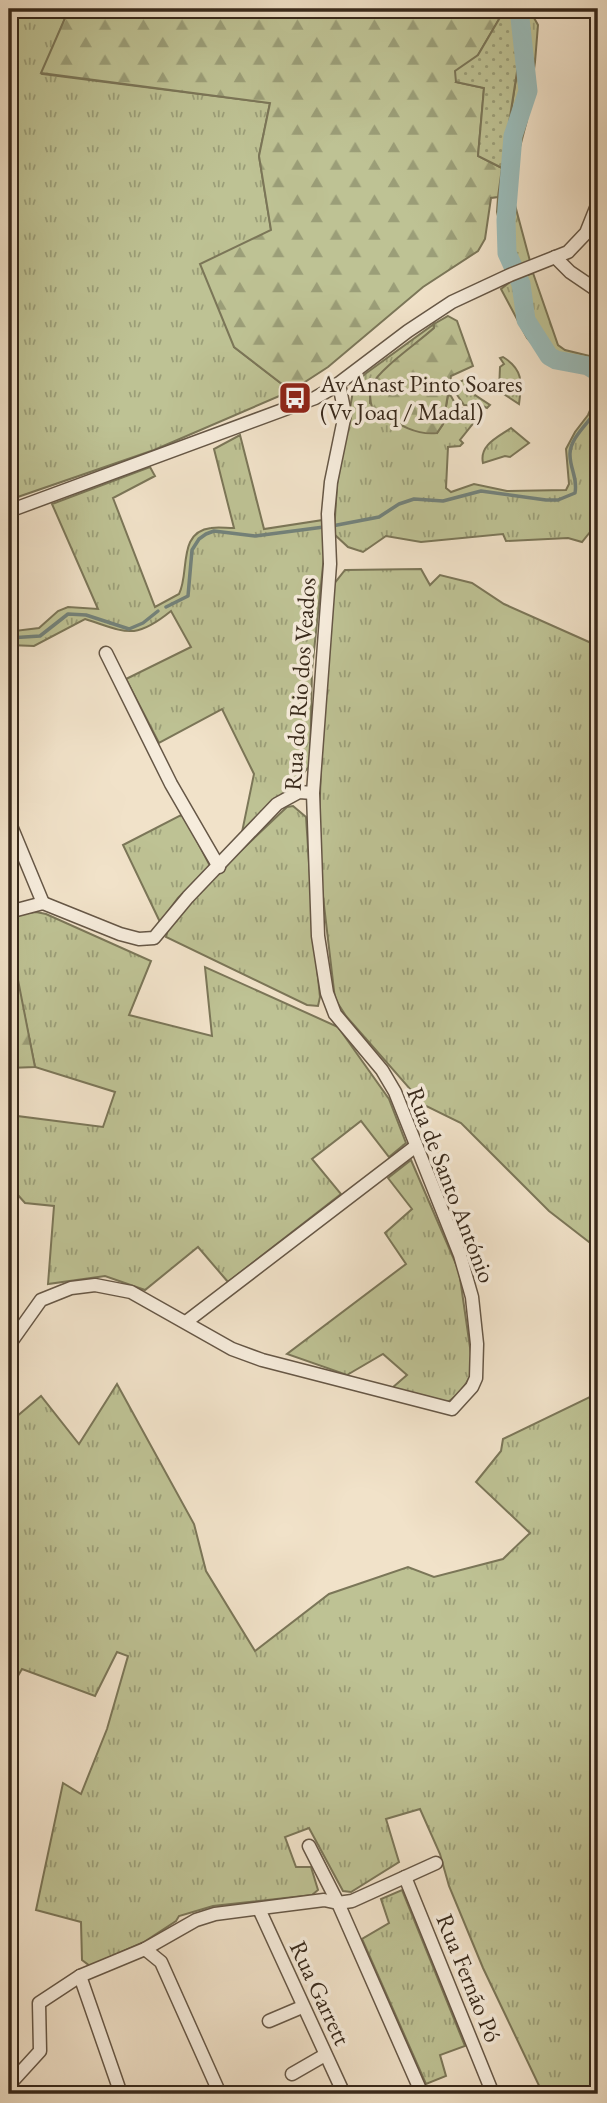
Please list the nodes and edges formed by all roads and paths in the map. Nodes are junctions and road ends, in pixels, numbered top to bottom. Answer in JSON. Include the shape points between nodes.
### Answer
{"nodes":[{"id":1,"x":598,"y":203,"type":"edge"},
{"id":2,"x":555,"y":257,"type":"junction"},
{"id":3,"x":598,"y":291,"type":"edge"},
{"id":4,"x":339,"y":384,"type":"junction"},
{"id":5,"x":9,"y":511,"type":"edge"},
{"id":6,"x":106,"y":653,"type":"dead end"},
{"id":7,"x":313,"y":793,"type":"junction"},
{"id":8,"x":9,"y":821,"type":"edge"},
{"id":9,"x":219,"y":867,"type":"junction"},
{"id":10,"x":43,"y":903,"type":"junction"},
{"id":11,"x":9,"y":912,"type":"edge"},
{"id":12,"x":326,"y":989,"type":"joint"},
{"id":13,"x":416,"y":1146,"type":"junction"},
{"id":14,"x":186,"y":1322,"type":"junction"},
{"id":15,"x":9,"y":1345,"type":"edge"},
{"id":16,"x":309,"y":1846,"type":"dead end"},
{"id":17,"x":436,"y":1863,"type":"dead end"},
{"id":18,"x":405,"y":1877,"type":"junction"},
{"id":19,"x":338,"y":1903,"type":"junction"},
{"id":20,"x":259,"y":1909,"type":"junction"},
{"id":21,"x":145,"y":1949,"type":"junction"},
{"id":22,"x":80,"y":1976,"type":"junction"},
{"id":23,"x":302,"y":2007,"type":"junction"},
{"id":24,"x":269,"y":2021,"type":"dead end"},
{"id":25,"x":325,"y":2055,"type":"junction"},
{"id":26,"x":292,"y":2074,"type":"dead end"},
{"id":27,"x":9,"y":2085,"type":"edge"},
{"id":28,"x":121,"y":2094,"type":"edge"},
{"id":29,"x":220,"y":2094,"type":"edge"},
{"id":30,"x":344,"y":2094,"type":"edge"},
{"id":31,"x":422,"y":2094,"type":"edge"},
{"id":32,"x":493,"y":2094,"type":"edge"}],
"edges":[{"from":1,"to":2,"type":"street","via":[[578,244]]},
{"from":2,"to":3,"type":"street"},
{"from":2,"to":4,"type":"street","via":[[440,309]]},
{"from":4,"to":5,"type":"street","via":[[309,401]]},
{"from":4,"to":7,"type":"street","name":"Rua do Rio dos Veados","via":[[345,414],[328,513],[329,576]]},
{"from":6,"to":9,"type":"street","via":[[171,784]]},
{"from":7,"to":9,"type":"street","via":[[299,792],[277,804]]},
{"from":7,"to":12,"type":"street","name":"Rua do Rio dos Veados","via":[[318,936]]},
{"from":8,"to":10,"type":"street"},
{"from":9,"to":10,"type":"street","via":[[154,938],[120,934]]},
{"from":10,"to":11,"type":"street"},
{"from":12,"to":13,"type":"street","name":"Rua de Santo António","via":[[339,1020],[382,1070]]},
{"from":13,"to":14,"type":"street"},
{"from":13,"to":14,"type":"street","name":"Rua de Santo António","via":[[472,1297],[476,1378],[452,1409],[262,1360],[232,1349]]},
{"from":14,"to":15,"type":"street","via":[[131,1292],[95,1285],[71,1287],[41,1300]]},
{"from":16,"to":19,"type":"street"},
{"from":17,"to":18,"type":"street"},
{"from":18,"to":19,"type":"street"},
{"from":18,"to":32,"type":"street","name":"Rua Fernão Pó"},
{"from":19,"to":20,"type":"street","via":[[324,1900]]},
{"from":19,"to":31,"type":"street"},
{"from":20,"to":21,"type":"street","via":[[196,1920]]},
{"from":20,"to":23,"type":"street","name":"Rua Garrett"},
{"from":21,"to":22,"type":"street"},
{"from":21,"to":29,"type":"street","via":[[161,1962]]},
{"from":22,"to":27,"type":"street","via":[[39,2003],[40,2051]]},
{"from":22,"to":28,"type":"street"},
{"from":23,"to":24,"type":"street"},
{"from":23,"to":25,"type":"street","name":"Rua Garrett"},
{"from":25,"to":26,"type":"street"},
{"from":25,"to":30,"type":"street","name":"Rua Garrett"}]}
